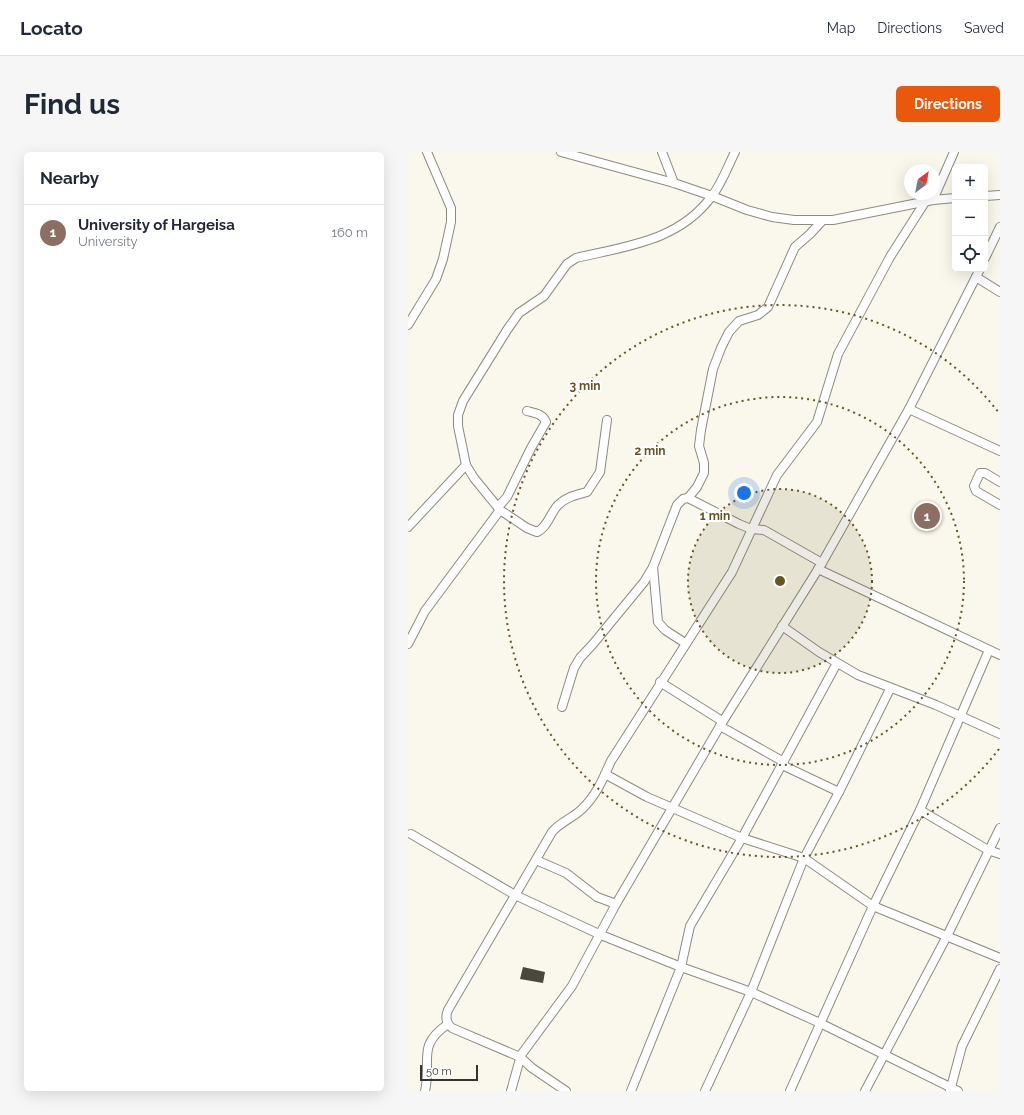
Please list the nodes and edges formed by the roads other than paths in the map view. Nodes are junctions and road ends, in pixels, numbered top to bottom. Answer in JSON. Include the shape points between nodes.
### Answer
{"nodes":[{"id":1,"x":427,"y":152,"type":"edge"},
{"id":2,"x":561,"y":152,"type":"edge"},
{"id":3,"x":662,"y":152,"type":"edge"},
{"id":4,"x":735,"y":152,"type":"edge"},
{"id":5,"x":954,"y":152,"type":"edge"},
{"id":6,"x":674,"y":183,"type":"junction"},
{"id":7,"x":1000,"y":195,"type":"edge"},
{"id":8,"x":712,"y":196,"type":"junction"},
{"id":9,"x":988,"y":196,"type":"edge"},
{"id":10,"x":952,"y":198,"type":"edge"},
{"id":11,"x":929,"y":201,"type":"junction"},
{"id":12,"x":822,"y":221,"type":"junction"},
{"id":13,"x":1000,"y":227,"type":"edge"},
{"id":14,"x":988,"y":252,"type":"edge"},
{"id":15,"x":978,"y":272,"type":"edge"},
{"id":16,"x":976,"y":277,"type":"junction"},
{"id":17,"x":1000,"y":292,"type":"edge"},
{"id":18,"x":408,"y":325,"type":"edge"},
{"id":19,"x":909,"y":409,"type":"junction"},
{"id":20,"x":527,"y":411,"type":"dead end"},
{"id":21,"x":607,"y":420,"type":"dead end"},
{"id":22,"x":1000,"y":451,"type":"edge"},
{"id":23,"x":466,"y":465,"type":"junction"},
{"id":24,"x":1000,"y":482,"type":"edge"},
{"id":25,"x":688,"y":498,"type":"junction"},
{"id":26,"x":1000,"y":504,"type":"edge"},
{"id":27,"x":499,"y":509,"type":"junction"},
{"id":28,"x":408,"y":527,"type":"edge"},
{"id":29,"x":752,"y":529,"type":"junction"},
{"id":30,"x":820,"y":566,"type":"junction"},
{"id":31,"x":653,"y":567,"type":"junction"},
{"id":32,"x":782,"y":626,"type":"junction"},
{"id":33,"x":685,"y":643,"type":"junction"},
{"id":34,"x":408,"y":644,"type":"edge"},
{"id":35,"x":988,"y":650,"type":"junction"},
{"id":36,"x":1000,"y":655,"type":"edge"},
{"id":37,"x":837,"y":663,"type":"junction"},
{"id":38,"x":660,"y":682,"type":"junction"},
{"id":39,"x":890,"y":689,"type":"junction"},
{"id":40,"x":562,"y":707,"type":"dead end"},
{"id":41,"x":961,"y":717,"type":"junction"},
{"id":42,"x":721,"y":724,"type":"junction"},
{"id":43,"x":1000,"y":734,"type":"edge"},
{"id":44,"x":783,"y":764,"type":"junction"},
{"id":45,"x":605,"y":774,"type":"junction"},
{"id":46,"x":839,"y":792,"type":"junction"},
{"id":47,"x":672,"y":808,"type":"junction"},
{"id":48,"x":920,"y":810,"type":"junction"},
{"id":49,"x":1000,"y":828,"type":"edge"},
{"id":50,"x":411,"y":834,"type":"dead end"},
{"id":51,"x":742,"y":838,"type":"junction"},
{"id":52,"x":988,"y":850,"type":"junction"},
{"id":53,"x":1000,"y":854,"type":"edge"},
{"id":54,"x":804,"y":858,"type":"junction"},
{"id":55,"x":536,"y":860,"type":"junction"},
{"id":56,"x":515,"y":895,"type":"junction"},
{"id":57,"x":616,"y":904,"type":"junction"},
{"id":58,"x":873,"y":906,"type":"junction"},
{"id":59,"x":601,"y":935,"type":"junction"},
{"id":60,"x":947,"y":936,"type":"junction"},
{"id":61,"x":1000,"y":958,"type":"edge"},
{"id":62,"x":681,"y":967,"type":"junction"},
{"id":63,"x":1000,"y":969,"type":"edge"},
{"id":64,"x":751,"y":992,"type":"junction"},
{"id":65,"x":820,"y":1022,"type":"junction"},
{"id":66,"x":448,"y":1024,"type":"junction"},
{"id":67,"x":884,"y":1053,"type":"junction"},
{"id":68,"x":520,"y":1057,"type":"junction"},
{"id":69,"x":953,"y":1090,"type":"edge"},
{"id":70,"x":425,"y":1091,"type":"edge"},
{"id":71,"x":511,"y":1091,"type":"edge"},
{"id":72,"x":566,"y":1091,"type":"edge"},
{"id":73,"x":631,"y":1091,"type":"edge"},
{"id":74,"x":705,"y":1091,"type":"edge"},
{"id":75,"x":790,"y":1091,"type":"edge"},
{"id":76,"x":866,"y":1091,"type":"edge"}],
"edges":[{"from":1,"to":18,"type":"street","via":[[451,208],[451,222],[436,279]]},
{"from":2,"to":6,"type":"street"},
{"from":3,"to":6,"type":"street"},
{"from":4,"to":8,"type":"street"},
{"from":5,"to":11,"type":"street"},
{"from":6,"to":8,"type":"street"},
{"from":7,"to":9,"type":"street"},
{"from":8,"to":12,"type":"street","via":[[763,216]]},
{"from":8,"to":23,"type":"street","via":[[691,218],[671,232],[647,241],[570,260],[544,296],[519,313],[467,394],[458,415]]},
{"from":10,"to":11,"type":"street"},
{"from":11,"to":12,"type":"street"},
{"from":11,"to":29,"type":"street","via":[[890,257],[838,354],[817,422],[777,476]]},
{"from":12,"to":25,"type":"street","via":[[795,248],[768,307],[758,315],[739,321],[720,348],[713,369],[701,430],[699,446],[704,473]]},
{"from":13,"to":14,"type":"street"},
{"from":15,"to":16,"type":"street"},
{"from":16,"to":17,"type":"street"},
{"from":16,"to":19,"type":"street"},
{"from":19,"to":22,"type":"street"},
{"from":19,"to":30,"type":"street"},
{"from":20,"to":27,"type":"street","via":[[538,414],[546,422]]},
{"from":21,"to":27,"type":"street","via":[[600,472],[587,492],[567,498],[558,504],[537,532]]},
{"from":23,"to":27,"type":"street"},
{"from":23,"to":28,"type":"street"},
{"from":24,"to":26,"type":"street","via":[[985,473],[980,473],[974,486],[976,491]]},
{"from":25,"to":29,"type":"street"},
{"from":25,"to":31,"type":"street","via":[[677,504]]},
{"from":27,"to":34,"type":"street","via":[[425,611]]},
{"from":29,"to":30,"type":"street","via":[[764,530]]},
{"from":29,"to":33,"type":"street","via":[[732,572]]},
{"from":30,"to":32,"type":"street"},
{"from":30,"to":35,"type":"street"},
{"from":31,"to":33,"type":"street","via":[[658,622]]},
{"from":31,"to":40,"type":"street","via":[[644,582],[580,658],[574,668]]},
{"from":32,"to":37,"type":"street"},
{"from":32,"to":42,"type":"street"},
{"from":33,"to":38,"type":"street"},
{"from":35,"to":36,"type":"street"},
{"from":35,"to":41,"type":"street"},
{"from":37,"to":39,"type":"street"},
{"from":37,"to":44,"type":"street"},
{"from":38,"to":42,"type":"street"},
{"from":38,"to":45,"type":"street"},
{"from":39,"to":41,"type":"street"},
{"from":39,"to":46,"type":"street"},
{"from":41,"to":43,"type":"street"},
{"from":41,"to":48,"type":"street"},
{"from":42,"to":44,"type":"street"},
{"from":42,"to":47,"type":"street"},
{"from":44,"to":46,"type":"street"},
{"from":44,"to":51,"type":"street"},
{"from":45,"to":47,"type":"street"},
{"from":45,"to":55,"type":"street","via":[[581,810],[556,827]]},
{"from":46,"to":54,"type":"street"},
{"from":47,"to":51,"type":"street"},
{"from":47,"to":57,"type":"street"},
{"from":48,"to":52,"type":"street"},
{"from":48,"to":58,"type":"street"},
{"from":49,"to":52,"type":"street"},
{"from":50,"to":56,"type":"street"},
{"from":51,"to":54,"type":"street"},
{"from":51,"to":62,"type":"street","via":[[690,926]]},
{"from":52,"to":53,"type":"street"},
{"from":52,"to":60,"type":"street"},
{"from":54,"to":58,"type":"street"},
{"from":54,"to":64,"type":"street"},
{"from":55,"to":56,"type":"street"},
{"from":55,"to":57,"type":"street","via":[[566,873],[597,897]]},
{"from":56,"to":59,"type":"street"},
{"from":56,"to":66,"type":"street","via":[[448,1010]]},
{"from":57,"to":59,"type":"street"},
{"from":58,"to":60,"type":"street"},
{"from":58,"to":65,"type":"street"},
{"from":59,"to":62,"type":"street"},
{"from":59,"to":68,"type":"street","via":[[572,986]]},
{"from":60,"to":61,"type":"street"},
{"from":60,"to":67,"type":"street"},
{"from":62,"to":64,"type":"street"},
{"from":62,"to":73,"type":"street"},
{"from":63,"to":69,"type":"street","via":[[962,1046]]},
{"from":64,"to":65,"type":"street"},
{"from":64,"to":74,"type":"street"},
{"from":65,"to":67,"type":"street"},
{"from":65,"to":75,"type":"street"},
{"from":66,"to":68,"type":"street"},
{"from":66,"to":70,"type":"street","via":[[436,1032],[427,1046]]},
{"from":67,"to":69,"type":"street"},
{"from":67,"to":76,"type":"street"},
{"from":68,"to":71,"type":"street"},
{"from":68,"to":72,"type":"street"}]}
